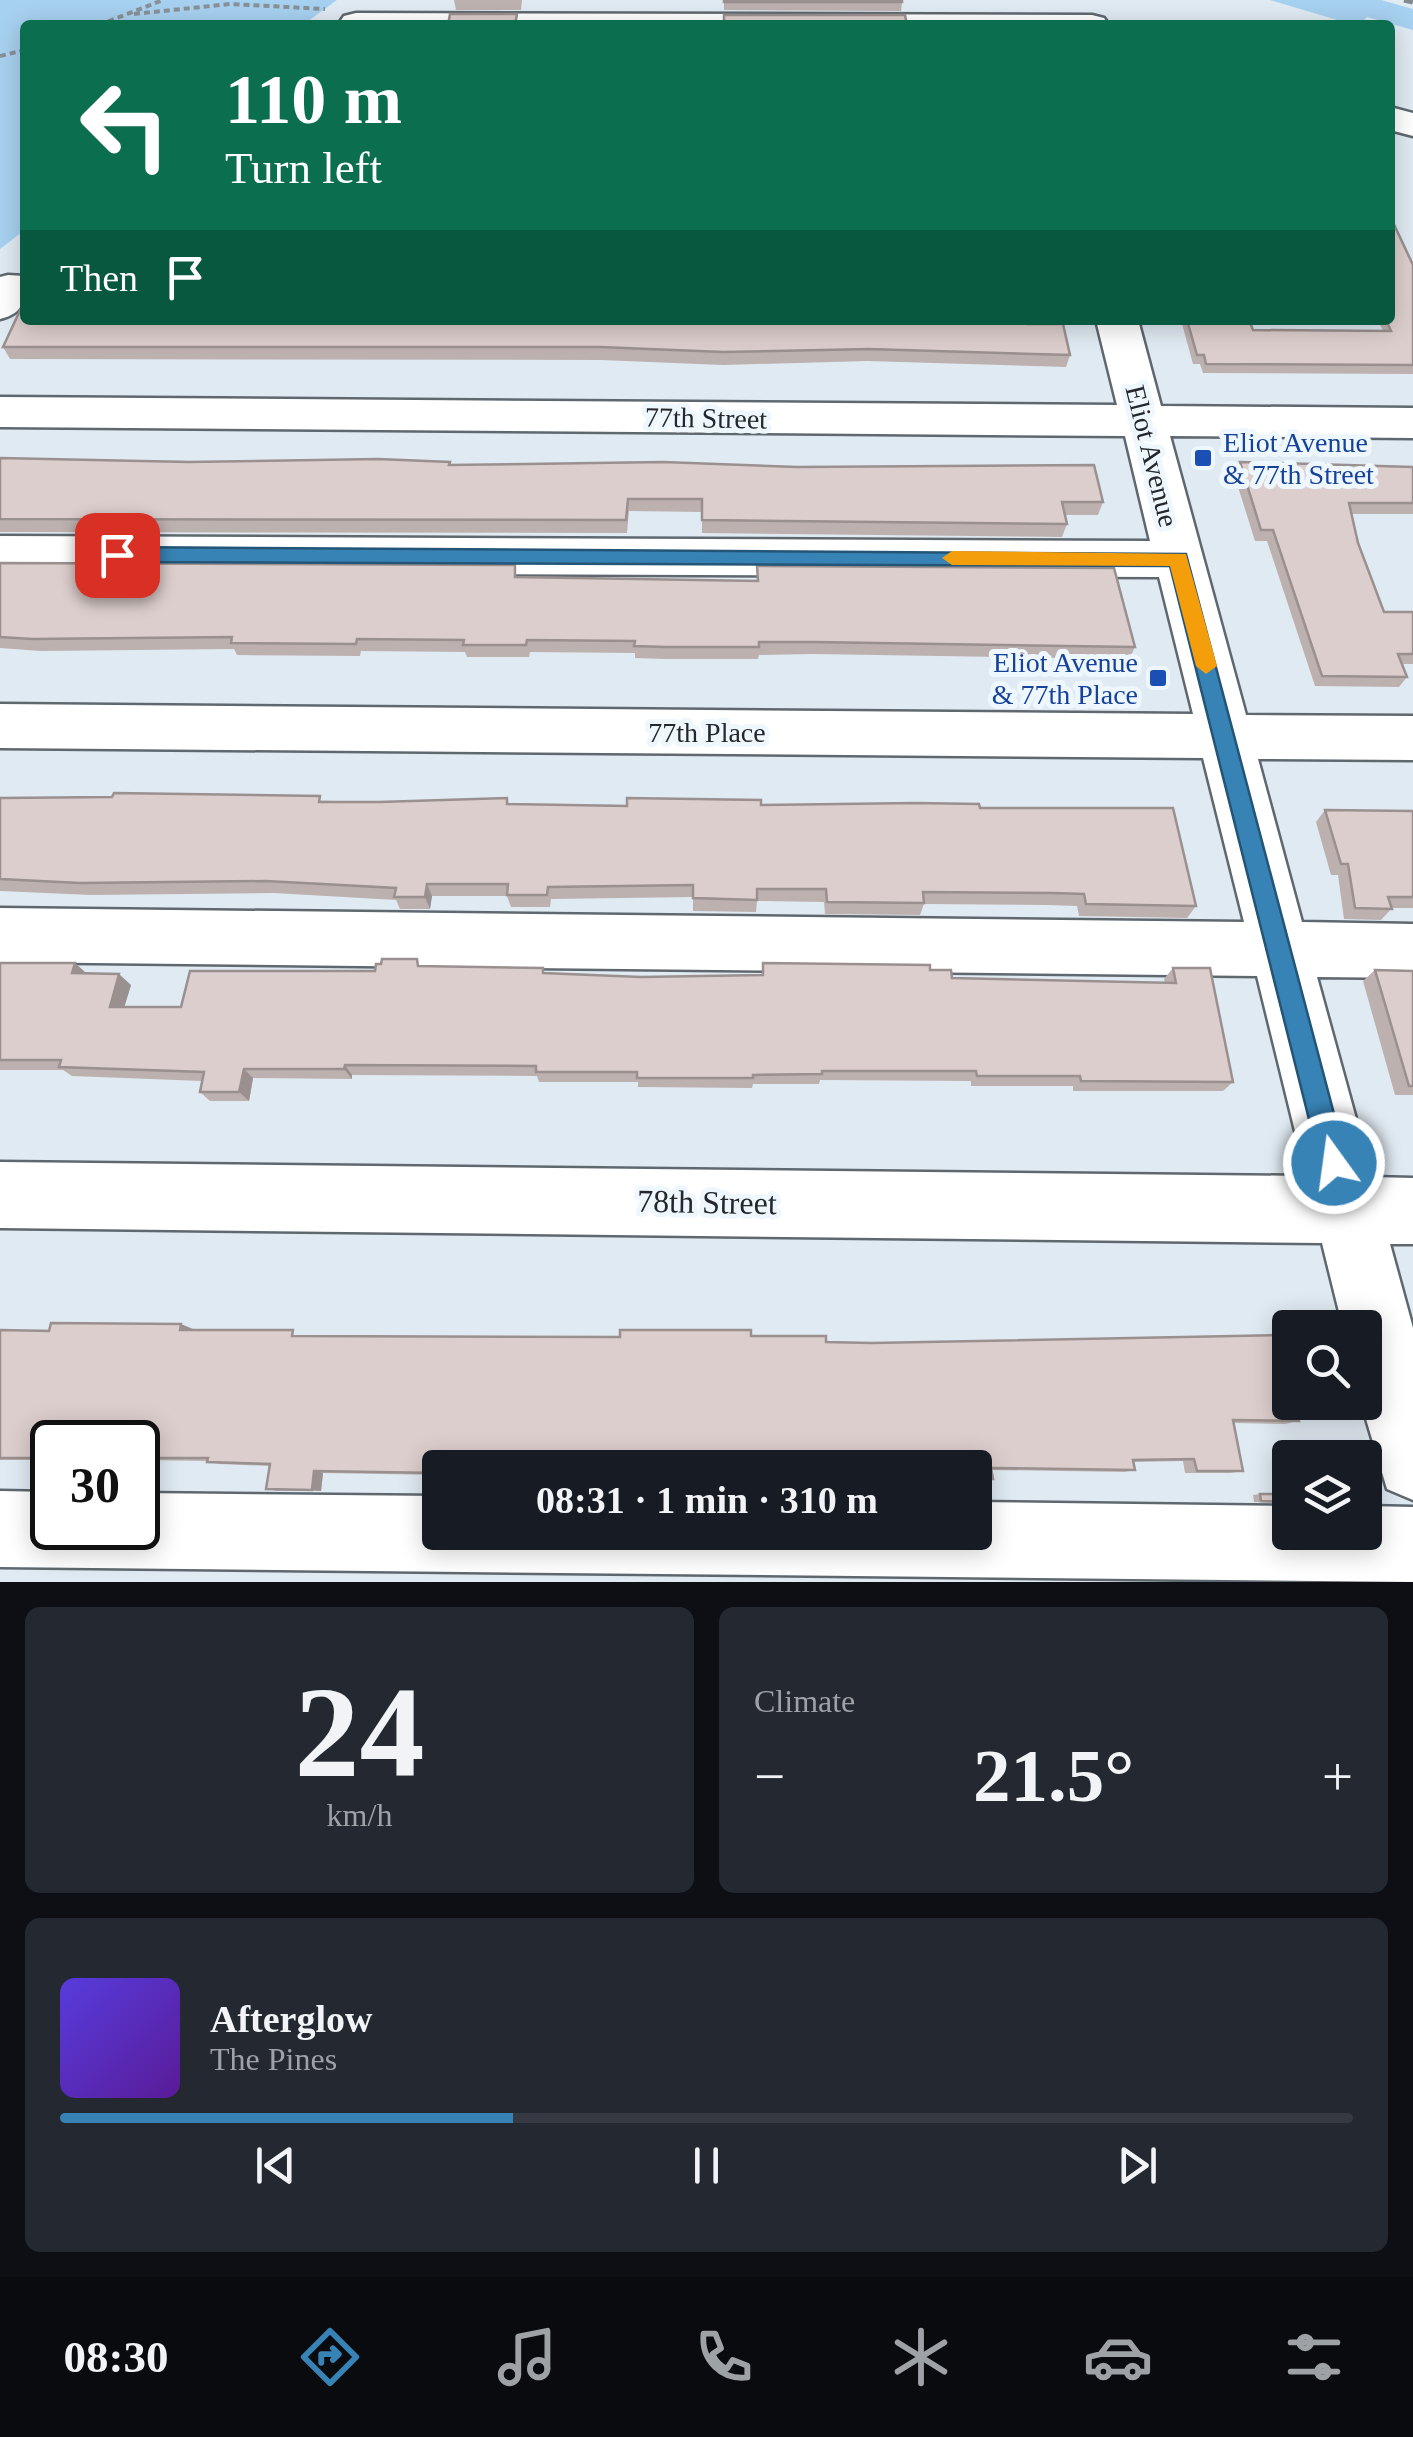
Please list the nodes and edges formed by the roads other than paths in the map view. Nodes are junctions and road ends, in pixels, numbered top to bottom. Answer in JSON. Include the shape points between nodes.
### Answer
{"nodes":[{"id":1,"x":386,"y":0,"type":"edge"},
{"id":2,"x":347,"y":20,"type":"edge"},
{"id":3,"x":1119,"y":325,"type":"edge"},
{"id":4,"x":0,"y":412,"type":"edge"},
{"id":5,"x":1144,"y":422,"type":"junction"},
{"id":6,"x":1413,"y":423,"type":"edge"},
{"id":7,"x":0,"y":554,"type":"edge"},
{"id":8,"x":1178,"y":559,"type":"junction"},
{"id":9,"x":0,"y":726,"type":"edge"},
{"id":10,"x":1224,"y":736,"type":"junction"},
{"id":11,"x":1413,"y":738,"type":"edge"},
{"id":12,"x":0,"y":936,"type":"edge"},
{"id":13,"x":1280,"y":949,"type":"junction"},
{"id":14,"x":1413,"y":952,"type":"edge"},
{"id":15,"x":0,"y":1195,"type":"edge"},
{"id":16,"x":1346,"y":1210,"type":"junction"},
{"id":17,"x":1413,"y":1210,"type":"edge"},
{"id":18,"x":1413,"y":1463,"type":"edge"},
{"id":19,"x":0,"y":1529,"type":"edge"},
{"id":20,"x":1413,"y":1545,"type":"edge"}],
"edges":[{"from":1,"to":2,"type":"street"},
{"from":3,"to":5,"type":"street","name":"Eliot Avenue"},
{"from":4,"to":5,"type":"street","name":"77th Street"},
{"from":5,"to":6,"type":"street","name":"77th Street"},
{"from":5,"to":8,"type":"street","name":"Eliot Avenue"},
{"from":7,"to":8,"type":"street"},
{"from":8,"to":10,"type":"street","name":"Eliot Avenue"},
{"from":9,"to":10,"type":"street","name":"77th Place"},
{"from":10,"to":11,"type":"street","name":"77th Place"},
{"from":10,"to":13,"type":"street","name":"Eliot Avenue"},
{"from":12,"to":13,"type":"street"},
{"from":13,"to":14,"type":"street"},
{"from":13,"to":16,"type":"street","name":"Eliot Avenue"},
{"from":15,"to":16,"type":"street","name":"78th Street"},
{"from":16,"to":17,"type":"street","name":"78th Street"},
{"from":16,"to":18,"type":"street","name":"Eliot Avenue"},
{"from":19,"to":20,"type":"street"}]}
